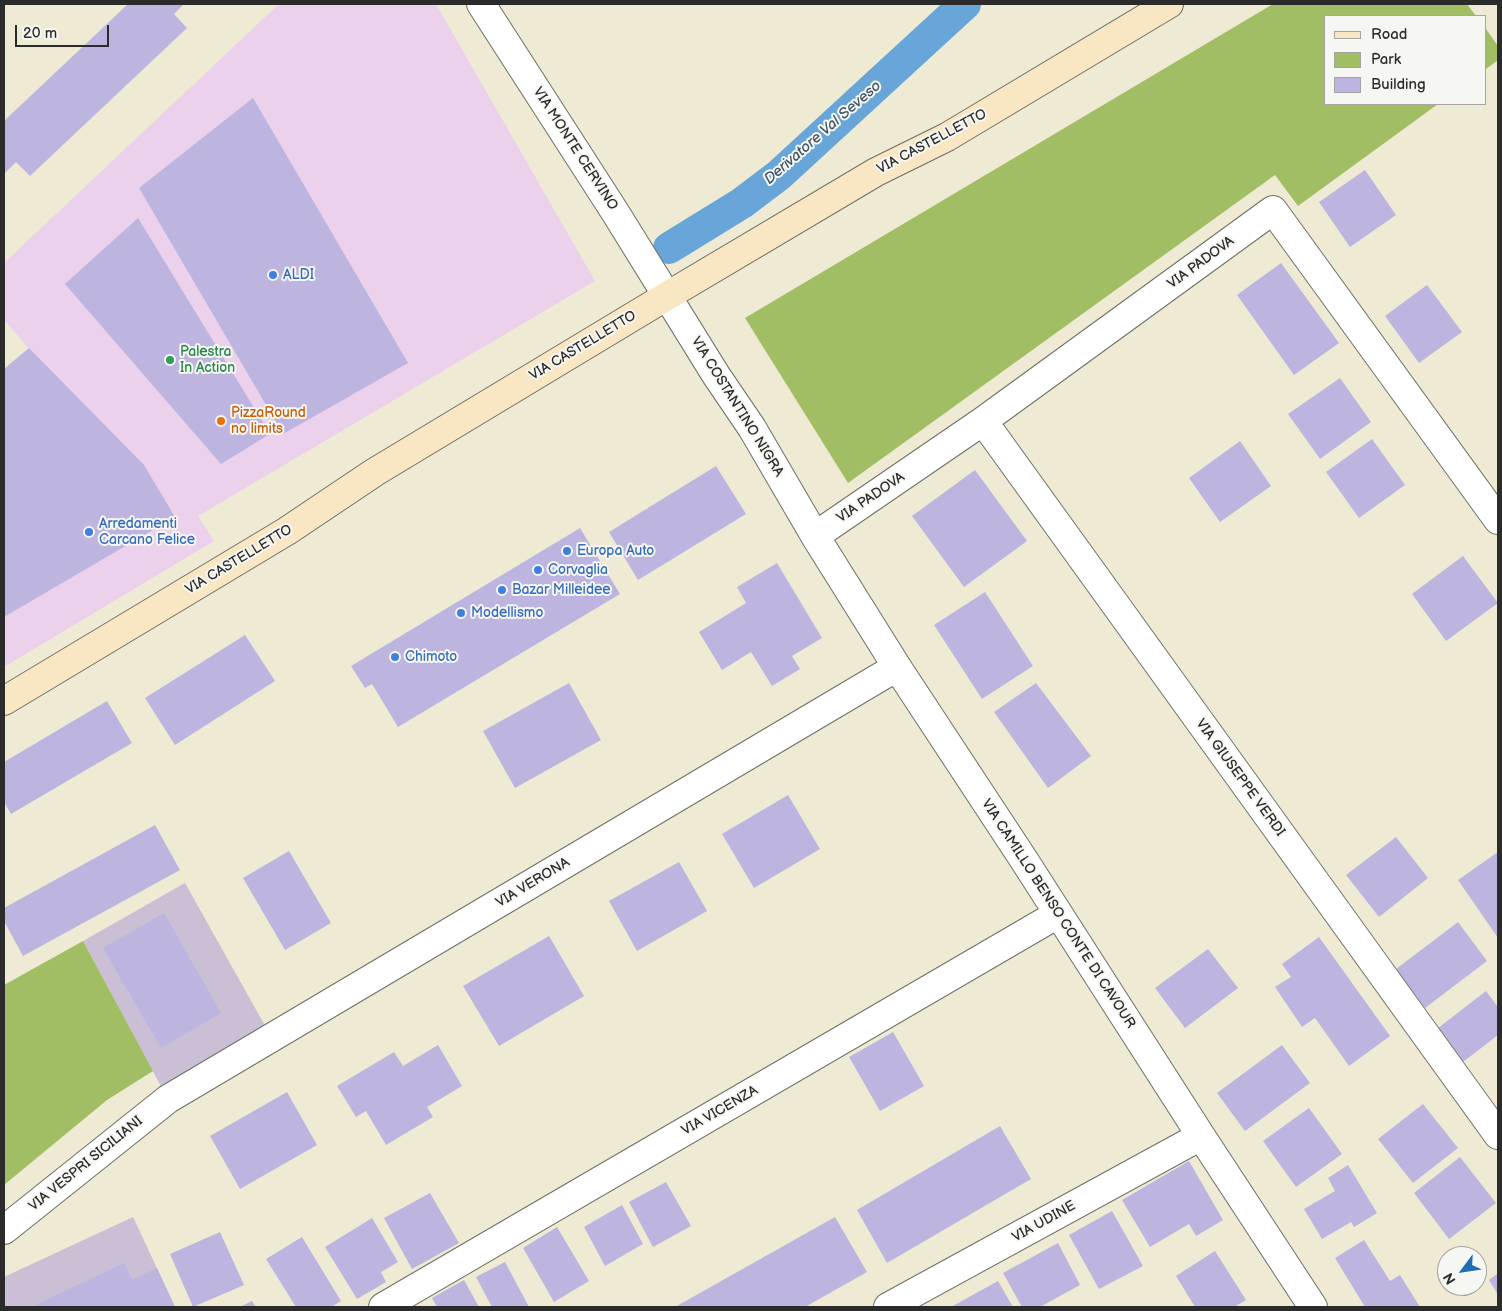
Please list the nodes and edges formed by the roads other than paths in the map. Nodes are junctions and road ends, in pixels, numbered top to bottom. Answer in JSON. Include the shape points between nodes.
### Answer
{"nodes":[{"id":1,"x":480,"y":4,"type":"edge"},
{"id":2,"x":1169,"y":4,"type":"edge"},
{"id":3,"x":667,"y":296,"type":"junction"},
{"id":4,"x":983,"y":421,"type":"junction"},
{"id":5,"x":1498,"y":520,"type":"edge"},
{"id":6,"x":810,"y":528,"type":"junction"},
{"id":7,"x":897,"y":667,"type":"junction"},
{"id":8,"x":4,"y":701,"type":"edge"},
{"id":9,"x":1058,"y":914,"type":"junction"},
{"id":10,"x":168,"y":1099,"type":"joint"},
{"id":11,"x":1498,"y":1135,"type":"edge"},
{"id":12,"x":1201,"y":1136,"type":"junction"},
{"id":13,"x":4,"y":1230,"type":"edge"},
{"id":14,"x":383,"y":1307,"type":"edge"},
{"id":15,"x":888,"y":1307,"type":"edge"},
{"id":16,"x":1313,"y":1307,"type":"edge"}],
"edges":[{"from":1,"to":3,"type":"street","name":"VIA MONTE CERVINO"},
{"from":2,"to":3,"type":"main road","name":"VIA CASTELLETTO","via":[[947,137],[876,172]]},
{"from":3,"to":6,"type":"street","name":"VIA COSTANTINO NIGRA","via":[[752,428]]},
{"from":3,"to":8,"type":"main road","name":"VIA CASTELLETTO","via":[[375,472],[287,532]]},
{"from":4,"to":5,"type":"street","name":"VIA PADOVA","via":[[1273,210]]},
{"from":4,"to":6,"type":"street","name":"VIA PADOVA"},
{"from":4,"to":11,"type":"street","name":"VIA GIUSEPPE VERDI"},
{"from":6,"to":7,"type":"street","name":"VIA CAMILLO BENSO CONTE DI CAVOUR"},
{"from":7,"to":9,"type":"street","name":"VIA CAMILLO BENSO CONTE DI CAVOUR"},
{"from":7,"to":10,"type":"street","name":"VIA VERONA"},
{"from":9,"to":12,"type":"street","name":"VIA CAMILLO BENSO CONTE DI CAVOUR"},
{"from":9,"to":14,"type":"street","name":"VIA VICENZA"},
{"from":10,"to":13,"type":"street","name":"VIA VESPRI SICILIANI"},
{"from":12,"to":15,"type":"street","name":"VIA UDINE"},
{"from":12,"to":16,"type":"street","name":"VIA CAMILLO BENSO CONTE DI CAVOUR"}]}
